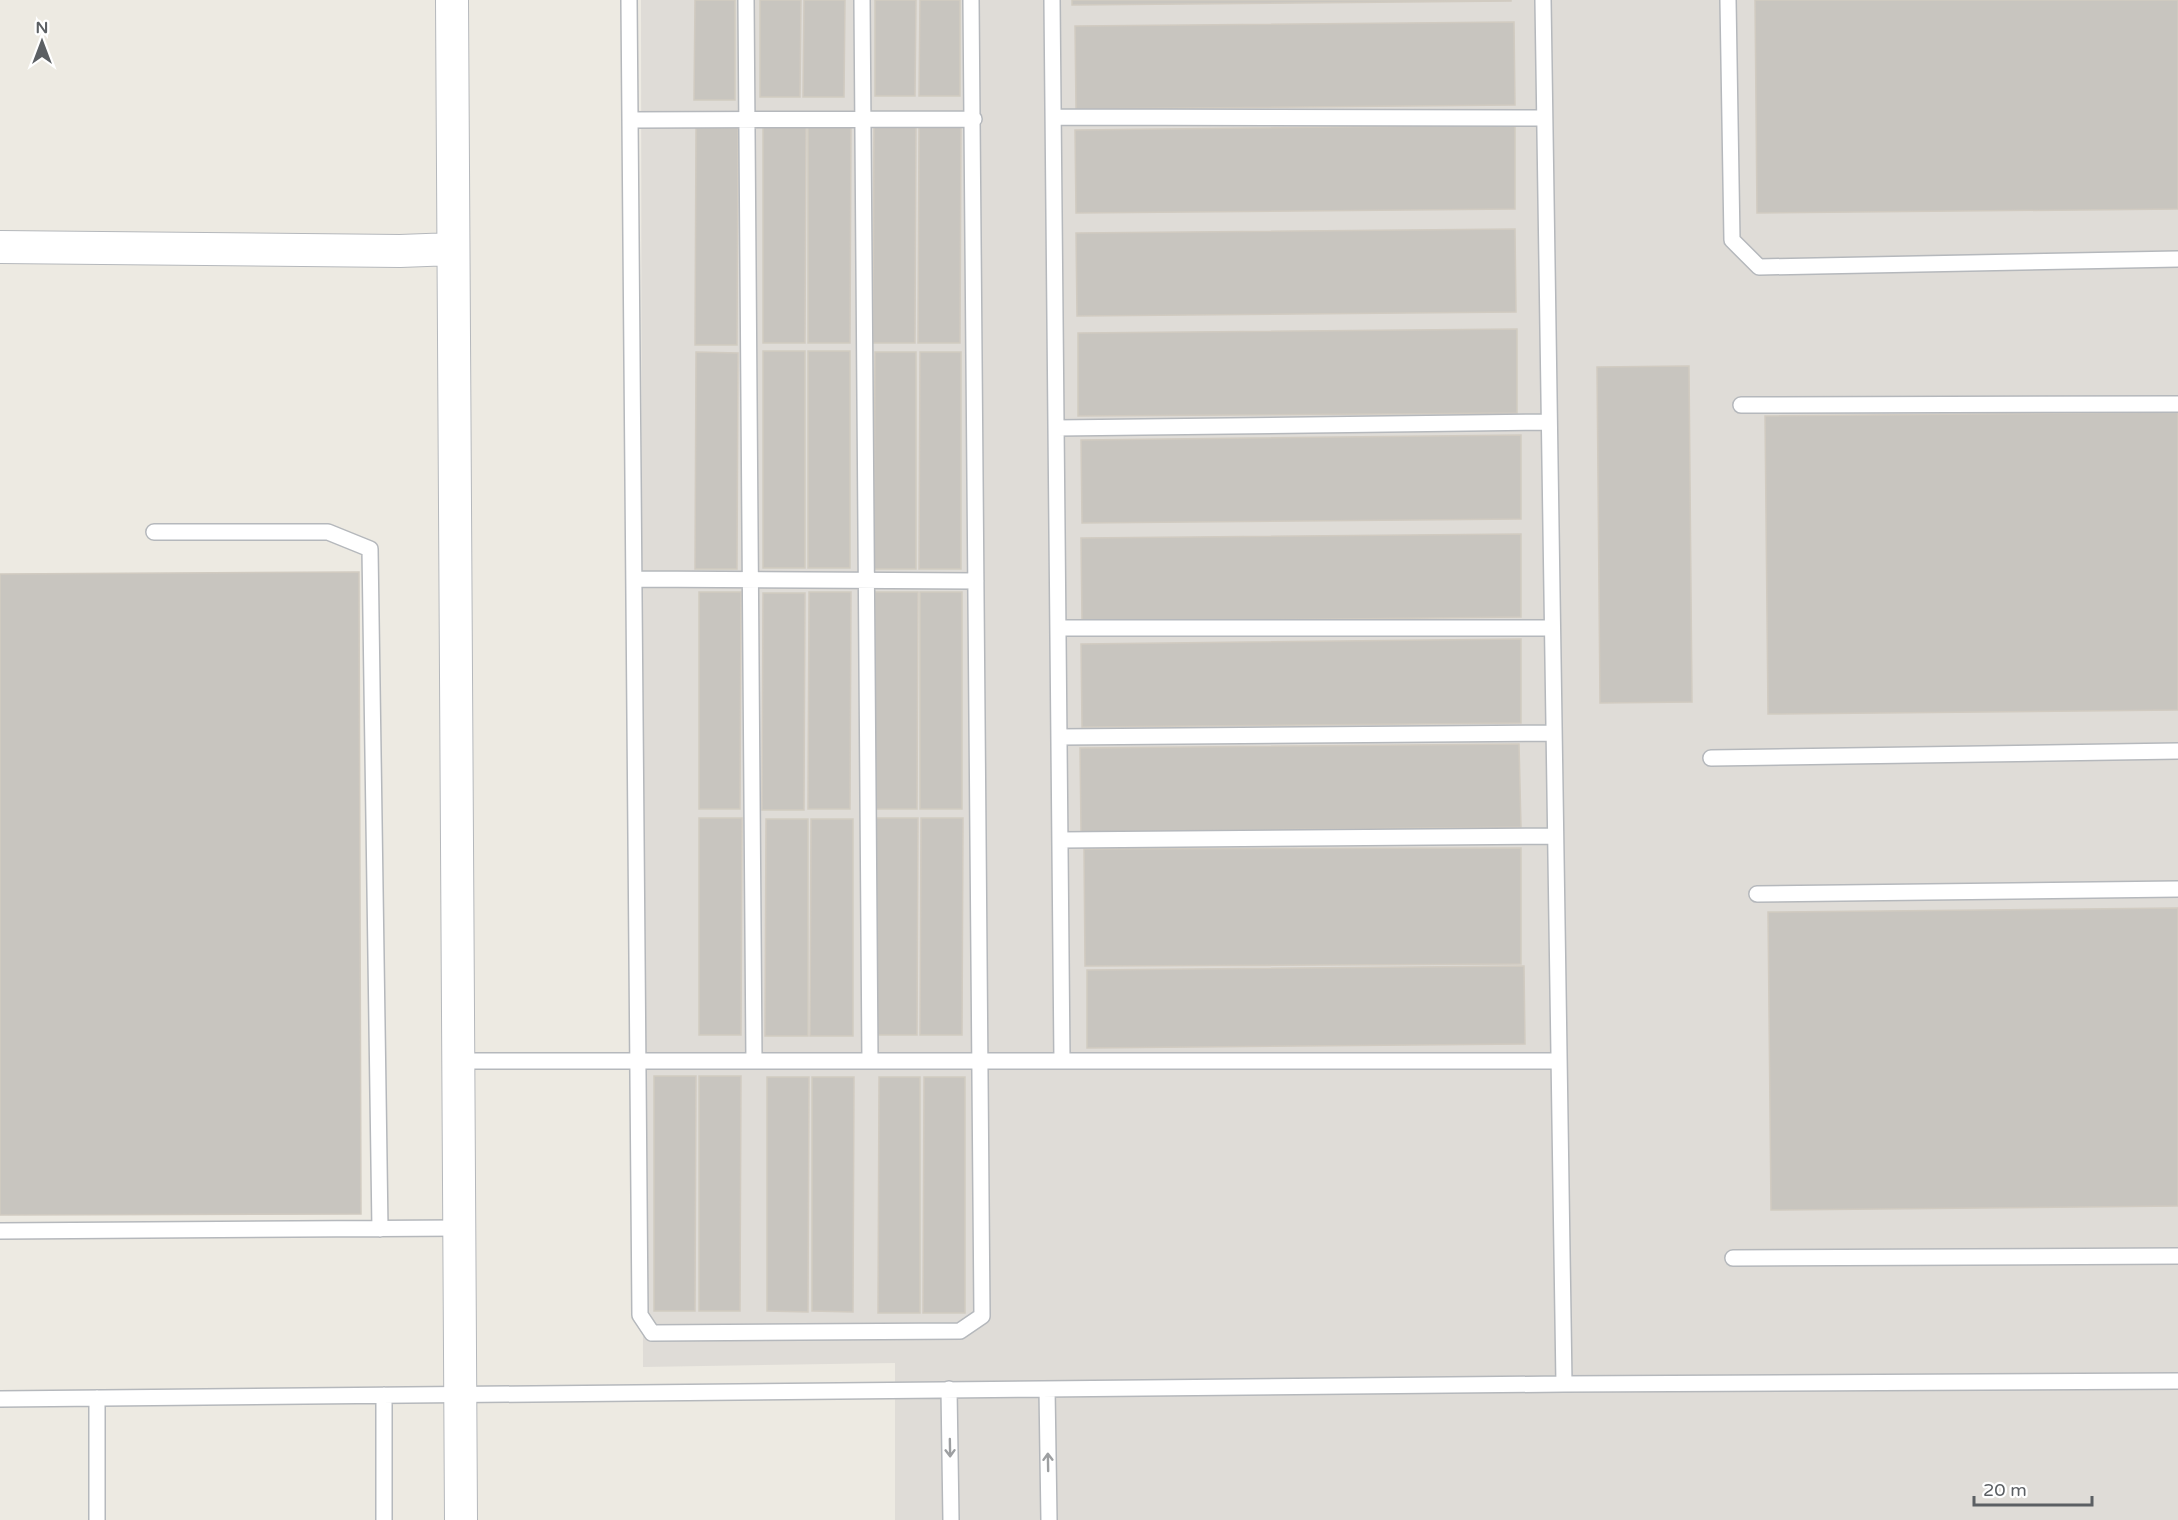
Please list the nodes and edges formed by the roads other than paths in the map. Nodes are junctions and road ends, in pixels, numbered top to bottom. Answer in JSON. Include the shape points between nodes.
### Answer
{"nodes":[{"id":1,"x":453,"y":0,"type":"edge"},
{"id":2,"x":629,"y":0,"type":"edge"},
{"id":3,"x":746,"y":0,"type":"edge"},
{"id":4,"x":862,"y":0,"type":"edge"},
{"id":5,"x":971,"y":0,"type":"edge"},
{"id":6,"x":1052,"y":0,"type":"edge"},
{"id":7,"x":1543,"y":0,"type":"edge"},
{"id":8,"x":1728,"y":0,"type":"edge"},
{"id":9,"x":1054,"y":117,"type":"junction"},
{"id":10,"x":1544,"y":118,"type":"junction"},
{"id":11,"x":864,"y":119,"type":"junction"},
{"id":12,"x":974,"y":119,"type":"junction"},
{"id":13,"x":630,"y":120,"type":"junction"},
{"id":14,"x":746,"y":120,"type":"junction"},
{"id":15,"x":0,"y":247,"type":"edge"},
{"id":16,"x":453,"y":249,"type":"junction"},
{"id":17,"x":2178,"y":259,"type":"edge"},
{"id":18,"x":2178,"y":404,"type":"edge"},
{"id":19,"x":1741,"y":405,"type":"dead end"},
{"id":20,"x":1549,"y":422,"type":"junction"},
{"id":21,"x":1057,"y":428,"type":"junction"},
{"id":22,"x":154,"y":532,"type":"dead end"},
{"id":23,"x":634,"y":579,"type":"junction"},
{"id":24,"x":750,"y":579,"type":"junction"},
{"id":25,"x":866,"y":580,"type":"junction"},
{"id":26,"x":976,"y":581,"type":"junction"},
{"id":27,"x":1059,"y":628,"type":"junction"},
{"id":28,"x":1552,"y":628,"type":"junction"},
{"id":29,"x":1553,"y":733,"type":"junction"},
{"id":30,"x":1060,"y":737,"type":"junction"},
{"id":31,"x":2178,"y":751,"type":"edge"},
{"id":32,"x":1711,"y":758,"type":"dead end"},
{"id":33,"x":1555,"y":836,"type":"junction"},
{"id":34,"x":1061,"y":840,"type":"junction"},
{"id":35,"x":2178,"y":889,"type":"edge"},
{"id":36,"x":1757,"y":894,"type":"dead end"},
{"id":37,"x":459,"y":1061,"type":"junction"},
{"id":38,"x":638,"y":1061,"type":"junction"},
{"id":39,"x":754,"y":1061,"type":"junction"},
{"id":40,"x":870,"y":1061,"type":"junction"},
{"id":41,"x":978,"y":1061,"type":"junction"},
{"id":42,"x":1062,"y":1061,"type":"junction"},
{"id":43,"x":1558,"y":1061,"type":"junction"},
{"id":44,"x":380,"y":1228,"type":"junction"},
{"id":45,"x":460,"y":1228,"type":"junction"},
{"id":46,"x":0,"y":1231,"type":"edge"},
{"id":47,"x":2178,"y":1256,"type":"edge"},
{"id":48,"x":1733,"y":1258,"type":"dead end"},
{"id":49,"x":2178,"y":1381,"type":"edge"},
{"id":50,"x":1564,"y":1384,"type":"junction"},
{"id":51,"x":949,"y":1389,"type":"junction"},
{"id":52,"x":1047,"y":1389,"type":"junction"},
{"id":53,"x":461,"y":1394,"type":"junction"},
{"id":54,"x":384,"y":1395,"type":"junction"},
{"id":55,"x":97,"y":1398,"type":"junction"},
{"id":56,"x":0,"y":1399,"type":"edge"},
{"id":57,"x":97,"y":1520,"type":"edge"},
{"id":58,"x":384,"y":1520,"type":"edge"},
{"id":59,"x":462,"y":1520,"type":"edge"},
{"id":60,"x":951,"y":1520,"type":"edge"},
{"id":61,"x":1049,"y":1520,"type":"edge"}],
"edges":[{"from":1,"to":16,"type":"street"},
{"from":2,"to":13,"type":"lane"},
{"from":3,"to":14,"type":"lane"},
{"from":4,"to":11,"type":"lane"},
{"from":5,"to":12,"type":"lane"},
{"from":6,"to":9,"type":"lane"},
{"from":7,"to":10,"type":"lane"},
{"from":8,"to":17,"type":"lane","via":[[1732,240],[1759,267]]},
{"from":9,"to":10,"type":"lane"},
{"from":9,"to":21,"type":"lane"},
{"from":10,"to":20,"type":"lane"},
{"from":11,"to":12,"type":"lane"},
{"from":11,"to":14,"type":"lane"},
{"from":11,"to":25,"type":"lane"},
{"from":12,"to":26,"type":"lane"},
{"from":13,"to":14,"type":"lane"},
{"from":13,"to":23,"type":"lane"},
{"from":14,"to":24,"type":"lane"},
{"from":15,"to":16,"type":"street"},
{"from":16,"to":37,"type":"street"},
{"from":18,"to":19,"type":"lane"},
{"from":20,"to":21,"type":"lane"},
{"from":20,"to":28,"type":"lane"},
{"from":21,"to":27,"type":"lane"},
{"from":22,"to":44,"type":"lane","via":[[328,532],[369,549]]},
{"from":23,"to":24,"type":"lane"},
{"from":23,"to":38,"type":"lane"},
{"from":24,"to":25,"type":"lane"},
{"from":24,"to":39,"type":"lane"},
{"from":25,"to":26,"type":"lane"},
{"from":25,"to":40,"type":"lane"},
{"from":26,"to":41,"type":"lane"},
{"from":27,"to":28,"type":"lane"},
{"from":27,"to":30,"type":"lane"},
{"from":28,"to":29,"type":"lane"},
{"from":29,"to":30,"type":"lane"},
{"from":29,"to":33,"type":"lane"},
{"from":30,"to":34,"type":"lane"},
{"from":31,"to":32,"type":"lane"},
{"from":33,"to":34,"type":"lane"},
{"from":33,"to":43,"type":"lane"},
{"from":34,"to":42,"type":"lane"},
{"from":35,"to":36,"type":"lane"},
{"from":37,"to":38,"type":"lane"},
{"from":37,"to":45,"type":"street"},
{"from":38,"to":39,"type":"lane"},
{"from":38,"to":41,"type":"lane","via":[[640,1315],[652,1334],[960,1332],[982,1316]]},
{"from":39,"to":40,"type":"lane"},
{"from":40,"to":41,"type":"lane"},
{"from":41,"to":42,"type":"lane"},
{"from":42,"to":43,"type":"lane"},
{"from":43,"to":50,"type":"lane"},
{"from":44,"to":45,"type":"lane"},
{"from":44,"to":46,"type":"lane"},
{"from":45,"to":53,"type":"street"},
{"from":47,"to":48,"type":"lane"},
{"from":49,"to":50,"type":"lane"},
{"from":50,"to":52,"type":"lane"},
{"from":51,"to":52,"type":"lane"},
{"from":51,"to":53,"type":"lane"},
{"from":51,"to":60,"type":"lane","one_way":true},
{"from":61,"to":52,"type":"lane","one_way":true},
{"from":53,"to":54,"type":"lane"},
{"from":53,"to":59,"type":"street"},
{"from":54,"to":55,"type":"lane"},
{"from":54,"to":58,"type":"lane"},
{"from":55,"to":56,"type":"lane"},
{"from":55,"to":57,"type":"lane"}]}
